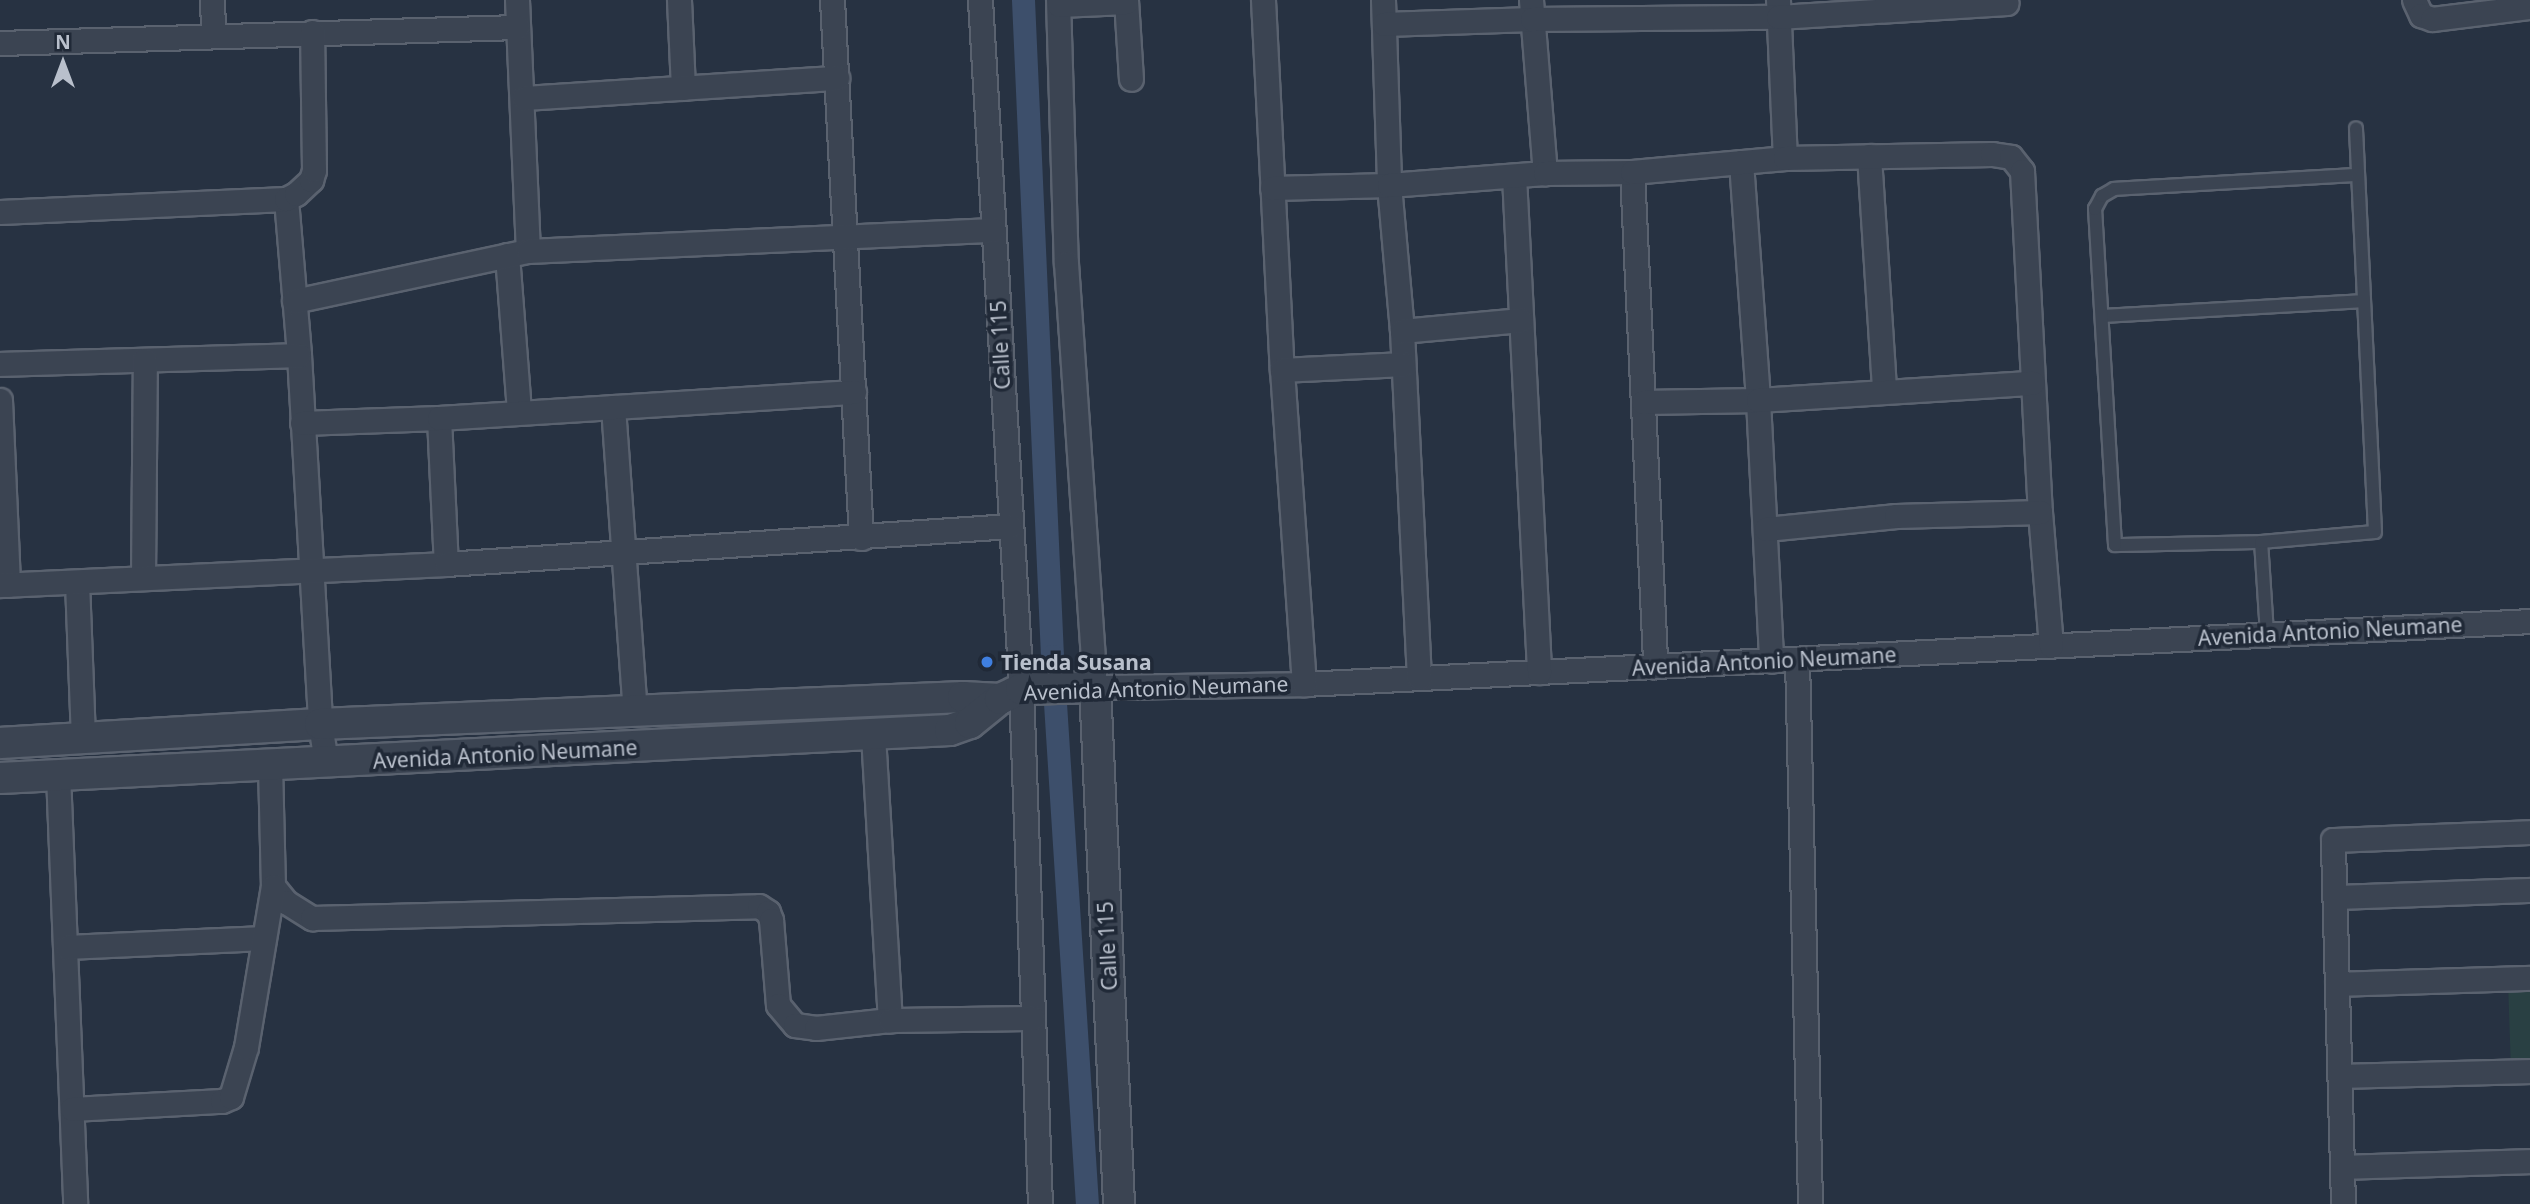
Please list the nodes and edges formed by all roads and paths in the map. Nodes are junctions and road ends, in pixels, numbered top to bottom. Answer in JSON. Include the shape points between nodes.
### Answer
{"nodes":[{"id":1,"x":212,"y":0,"type":"edge"},
{"id":2,"x":517,"y":0,"type":"edge"},
{"id":3,"x":679,"y":0,"type":"edge"},
{"id":4,"x":832,"y":0,"type":"edge"},
{"id":5,"x":980,"y":0,"type":"edge"},
{"id":6,"x":1263,"y":0,"type":"edge"},
{"id":7,"x":1383,"y":0,"type":"edge"},
{"id":8,"x":2414,"y":0,"type":"edge"},
{"id":9,"x":1126,"y":1,"type":"edge"},
{"id":10,"x":1059,"y":2,"type":"edge"},
{"id":11,"x":2007,"y":3,"type":"dead end"},
{"id":12,"x":2530,"y":7,"type":"edge"},
{"id":13,"x":1531,"y":9,"type":"edge"},
{"id":14,"x":1655,"y":9,"type":"edge"},
{"id":15,"x":1778,"y":9,"type":"edge"},
{"id":16,"x":1384,"y":24,"type":"junction"},
{"id":17,"x":518,"y":27,"type":"junction"},
{"id":18,"x":312,"y":32,"type":"junction"},
{"id":19,"x":213,"y":35,"type":"junction"},
{"id":20,"x":0,"y":43,"type":"edge"},
{"id":21,"x":836,"y":78,"type":"junction"},
{"id":22,"x":1131,"y":79,"type":"dead end"},
{"id":23,"x":683,"y":88,"type":"junction"},
{"id":24,"x":524,"y":97,"type":"junction"},
{"id":25,"x":2356,"y":128,"type":"dead end"},
{"id":26,"x":1869,"y":156,"type":"junction"},
{"id":27,"x":1785,"y":158,"type":"junction"},
{"id":28,"x":1741,"y":162,"type":"junction"},
{"id":29,"x":1632,"y":172,"type":"junction"},
{"id":30,"x":1545,"y":173,"type":"junction"},
{"id":31,"x":2358,"y":175,"type":"junction"},
{"id":32,"x":1514,"y":176,"type":"junction"},
{"id":33,"x":1390,"y":185,"type":"junction"},
{"id":34,"x":1272,"y":188,"type":"junction"},
{"id":35,"x":286,"y":199,"type":"junction"},
{"id":36,"x":0,"y":212,"type":"edge"},
{"id":37,"x":993,"y":230,"type":"junction"},
{"id":38,"x":845,"y":235,"type":"junction"},
{"id":39,"x":517,"y":253,"type":"junction"},
{"id":40,"x":294,"y":301,"type":"junction"},
{"id":41,"x":2364,"y":301,"type":"junction"},
{"id":42,"x":2104,"y":316,"type":"junction"},
{"id":43,"x":1520,"y":320,"type":"junction"},
{"id":44,"x":1402,"y":331,"type":"junction"},
{"id":45,"x":299,"y":355,"type":"junction"},
{"id":46,"x":145,"y":360,"type":"junction"},
{"id":47,"x":0,"y":364,"type":"edge"},
{"id":48,"x":1403,"y":364,"type":"junction"},
{"id":49,"x":1282,"y":370,"type":"junction"},
{"id":50,"x":2032,"y":383,"type":"junction"},
{"id":51,"x":1884,"y":391,"type":"junction"},
{"id":52,"x":854,"y":392,"type":"junction"},
{"id":53,"x":0,"y":400,"type":"edge"},
{"id":54,"x":1758,"y":400,"type":"junction"},
{"id":55,"x":1643,"y":402,"type":"junction"},
{"id":56,"x":613,"y":407,"type":"junction"},
{"id":57,"x":519,"y":412,"type":"junction"},
{"id":58,"x":439,"y":418,"type":"junction"},
{"id":59,"x":302,"y":423,"type":"junction"},
{"id":60,"x":2040,"y":512,"type":"junction"},
{"id":61,"x":1010,"y":526,"type":"junction"},
{"id":62,"x":1766,"y":528,"type":"junction"},
{"id":63,"x":861,"y":538,"type":"junction"},
{"id":64,"x":2261,"y":542,"type":"junction"},
{"id":65,"x":623,"y":553,"type":"junction"},
{"id":66,"x":446,"y":564,"type":"junction"},
{"id":67,"x":309,"y":570,"type":"junction"},
{"id":68,"x":143,"y":577,"type":"junction"},
{"id":69,"x":77,"y":582,"type":"junction"},
{"id":70,"x":4,"y":585,"type":"edge"},
{"id":71,"x":2530,"y":621,"type":"edge"},
{"id":72,"x":2267,"y":634,"type":"junction"},
{"id":73,"x":2051,"y":646,"type":"junction"},
{"id":74,"x":1797,"y":659,"type":"junction"},
{"id":75,"x":1771,"y":661,"type":"junction"},
{"id":76,"x":1655,"y":666,"type":"junction"},
{"id":77,"x":1539,"y":672,"type":"junction"},
{"id":78,"x":1419,"y":678,"type":"junction"},
{"id":79,"x":1304,"y":684,"type":"junction"},
{"id":80,"x":1089,"y":688,"type":"junction"},
{"id":81,"x":1016,"y":693,"type":"junction"},
{"id":82,"x":635,"y":712,"type":"junction"},
{"id":83,"x":320,"y":724,"type":"junction"},
{"id":84,"x":873,"y":735,"type":"junction"},
{"id":85,"x":83,"y":738,"type":"junction"},
{"id":86,"x":0,"y":743,"type":"edge"},
{"id":87,"x":326,"y":763,"type":"junction"},
{"id":88,"x":270,"y":765,"type":"junction"},
{"id":89,"x":58,"y":774,"type":"junction"},
{"id":90,"x":0,"y":778,"type":"edge"},
{"id":91,"x":2530,"y":832,"type":"edge"},
{"id":92,"x":273,"y":886,"type":"junction"},
{"id":93,"x":2530,"y":890,"type":"edge"},
{"id":94,"x":2335,"y":897,"type":"junction"},
{"id":95,"x":264,"y":938,"type":"junction"},
{"id":96,"x":67,"y":947,"type":"junction"},
{"id":97,"x":2530,"y":978,"type":"edge"},
{"id":98,"x":2337,"y":984,"type":"junction"},
{"id":99,"x":1033,"y":1018,"type":"junction"},
{"id":100,"x":890,"y":1020,"type":"junction"},
{"id":101,"x":2530,"y":1071,"type":"edge"},
{"id":102,"x":2340,"y":1076,"type":"junction"},
{"id":103,"x":72,"y":1109,"type":"junction"},
{"id":104,"x":2530,"y":1161,"type":"edge"},
{"id":105,"x":2343,"y":1167,"type":"junction"},
{"id":106,"x":75,"y":1204,"type":"edge"},
{"id":107,"x":1040,"y":1204,"type":"edge"},
{"id":108,"x":1119,"y":1204,"type":"edge"},
{"id":109,"x":1810,"y":1204,"type":"edge"},
{"id":110,"x":2343,"y":1204,"type":"edge"}],
"edges":[{"from":1,"to":19,"type":"street"},
{"from":2,"to":17,"type":"street"},
{"from":3,"to":23,"type":"street"},
{"from":4,"to":21,"type":"street"},
{"from":5,"to":37,"type":"street","name":"Calle 115"},
{"from":6,"to":34,"type":"street"},
{"from":7,"to":16,"type":"street"},
{"from":8,"to":12,"type":"street","via":[[2420,15],[2432,19]]},
{"from":9,"to":10,"type":"street"},
{"from":9,"to":22,"type":"street"},
{"from":10,"to":80,"type":"street","via":[[1066,264]]},
{"from":11,"to":15,"type":"street"},
{"from":13,"to":14,"type":"street"},
{"from":13,"to":16,"type":"street"},
{"from":13,"to":30,"type":"street"},
{"from":14,"to":15,"type":"street"},
{"from":15,"to":27,"type":"street"},
{"from":16,"to":33,"type":"street"},
{"from":17,"to":18,"type":"street"},
{"from":17,"to":24,"type":"street"},
{"from":18,"to":19,"type":"street"},
{"from":18,"to":35,"type":"street","via":[[314,170],[305,186]]},
{"from":19,"to":20,"type":"street"},
{"from":21,"to":23,"type":"street"},
{"from":21,"to":38,"type":"street"},
{"from":23,"to":24,"type":"street"},
{"from":24,"to":39,"type":"street"},
{"from":25,"to":31,"type":"lane"},
{"from":26,"to":27,"type":"street"},
{"from":26,"to":50,"type":"street","via":[[1992,154],[2011,157],[2022,171]]},
{"from":26,"to":51,"type":"street"},
{"from":27,"to":28,"type":"street"},
{"from":28,"to":29,"type":"street"},
{"from":28,"to":54,"type":"street"},
{"from":29,"to":30,"type":"street"},
{"from":29,"to":55,"type":"street"},
{"from":30,"to":32,"type":"street"},
{"from":31,"to":41,"type":"lane"},
{"from":31,"to":42,"type":"lane","via":[[2114,189],[2102,196],[2095,209]]},
{"from":32,"to":33,"type":"street"},
{"from":32,"to":43,"type":"street"},
{"from":33,"to":34,"type":"street"},
{"from":33,"to":44,"type":"street"},
{"from":34,"to":49,"type":"street"},
{"from":35,"to":36,"type":"street"},
{"from":35,"to":40,"type":"street"},
{"from":37,"to":38,"type":"street"},
{"from":37,"to":61,"type":"street","name":"Calle 115"},
{"from":38,"to":39,"type":"street"},
{"from":38,"to":52,"type":"street"},
{"from":39,"to":40,"type":"street"},
{"from":39,"to":57,"type":"street"},
{"from":40,"to":45,"type":"street"},
{"from":41,"to":42,"type":"lane"},
{"from":41,"to":64,"type":"lane","via":[[2375,532]]},
{"from":42,"to":64,"type":"lane","via":[[2115,545]]},
{"from":43,"to":44,"type":"street"},
{"from":43,"to":77,"type":"street"},
{"from":44,"to":48,"type":"street"},
{"from":45,"to":46,"type":"street"},
{"from":45,"to":59,"type":"street"},
{"from":46,"to":47,"type":"street"},
{"from":46,"to":68,"type":"street"},
{"from":48,"to":49,"type":"street"},
{"from":48,"to":78,"type":"street"},
{"from":49,"to":79,"type":"street"},
{"from":50,"to":51,"type":"street"},
{"from":50,"to":60,"type":"street"},
{"from":51,"to":54,"type":"street"},
{"from":52,"to":56,"type":"street"},
{"from":52,"to":63,"type":"street"},
{"from":53,"to":70,"type":"street"},
{"from":54,"to":55,"type":"street"},
{"from":54,"to":62,"type":"street"},
{"from":55,"to":76,"type":"street"},
{"from":56,"to":57,"type":"street"},
{"from":56,"to":65,"type":"street"},
{"from":57,"to":58,"type":"street"},
{"from":58,"to":59,"type":"street"},
{"from":58,"to":66,"type":"street"},
{"from":59,"to":67,"type":"street"},
{"from":60,"to":62,"type":"street","via":[[1896,516]]},
{"from":60,"to":73,"type":"street"},
{"from":61,"to":63,"type":"street"},
{"from":61,"to":81,"type":"street","name":"Calle 115"},
{"from":62,"to":75,"type":"street"},
{"from":63,"to":65,"type":"street"},
{"from":64,"to":72,"type":"lane"},
{"from":65,"to":66,"type":"street"},
{"from":65,"to":82,"type":"street"},
{"from":66,"to":67,"type":"street"},
{"from":67,"to":68,"type":"street"},
{"from":67,"to":83,"type":"street"},
{"from":68,"to":69,"type":"street"},
{"from":69,"to":70,"type":"street"},
{"from":69,"to":85,"type":"street"},
{"from":71,"to":72,"type":"street","name":"Avenida Antonio Neumane"},
{"from":72,"to":73,"type":"street","name":"Avenida Antonio Neumane"},
{"from":73,"to":74,"type":"street","name":"Avenida Antonio Neumane"},
{"from":74,"to":75,"type":"street","name":"Avenida Antonio Neumane"},
{"from":74,"to":109,"type":"street"},
{"from":75,"to":76,"type":"street","name":"Avenida Antonio Neumane"},
{"from":76,"to":77,"type":"street","name":"Avenida Antonio Neumane"},
{"from":77,"to":78,"type":"street","name":"Avenida Antonio Neumane"},
{"from":78,"to":79,"type":"street","name":"Avenida Antonio Neumane"},
{"from":79,"to":80,"type":"street","name":"Avenida Antonio Neumane"},
{"from":80,"to":81,"type":"street","name":"Avenida Antonio Neumane"},
{"from":80,"to":108,"type":"street","name":"Calle 115"},
{"from":81,"to":82,"type":"street","name":"Avenida Antonio Neumane"},
{"from":81,"to":84,"type":"street","name":"Avenida Antonio Neumane","via":[[970,723],[950,730]]},
{"from":81,"to":99,"type":"street","name":"Calle 115"},
{"from":82,"to":83,"type":"street","name":"Avenida Antonio Neumane"},
{"from":83,"to":85,"type":"street","name":"Avenida Antonio Neumane"},
{"from":83,"to":87,"type":"street"},
{"from":84,"to":87,"type":"street","name":"Avenida Antonio Neumane"},
{"from":84,"to":100,"type":"street"},
{"from":85,"to":86,"type":"street","name":"Avenida Antonio Neumane"},
{"from":87,"to":88,"type":"street","name":"Avenida Antonio Neumane"},
{"from":88,"to":89,"type":"street","name":"Avenida Antonio Neumane"},
{"from":88,"to":92,"type":"street"},
{"from":89,"to":90,"type":"street","name":"Avenida Antonio Neumane"},
{"from":89,"to":96,"type":"street","via":[[57,824]]},
{"from":91,"to":94,"type":"street","via":[[2333,840]]},
{"from":92,"to":95,"type":"street"},
{"from":92,"to":100,"type":"street","via":[[286,902],[312,918],[759,906],[771,920],[778,1005],[788,1020],[805,1028]]},
{"from":93,"to":94,"type":"street"},
{"from":94,"to":98,"type":"street"},
{"from":95,"to":96,"type":"street"},
{"from":95,"to":103,"type":"street","via":[[246,1047],[231,1097]]},
{"from":96,"to":103,"type":"street"},
{"from":97,"to":98,"type":"street"},
{"from":98,"to":102,"type":"street"},
{"from":99,"to":100,"type":"street"},
{"from":99,"to":107,"type":"street","name":"Calle 115"},
{"from":101,"to":102,"type":"street"},
{"from":102,"to":105,"type":"street"},
{"from":103,"to":106,"type":"street"},
{"from":104,"to":105,"type":"street"},
{"from":105,"to":110,"type":"street"}]}
